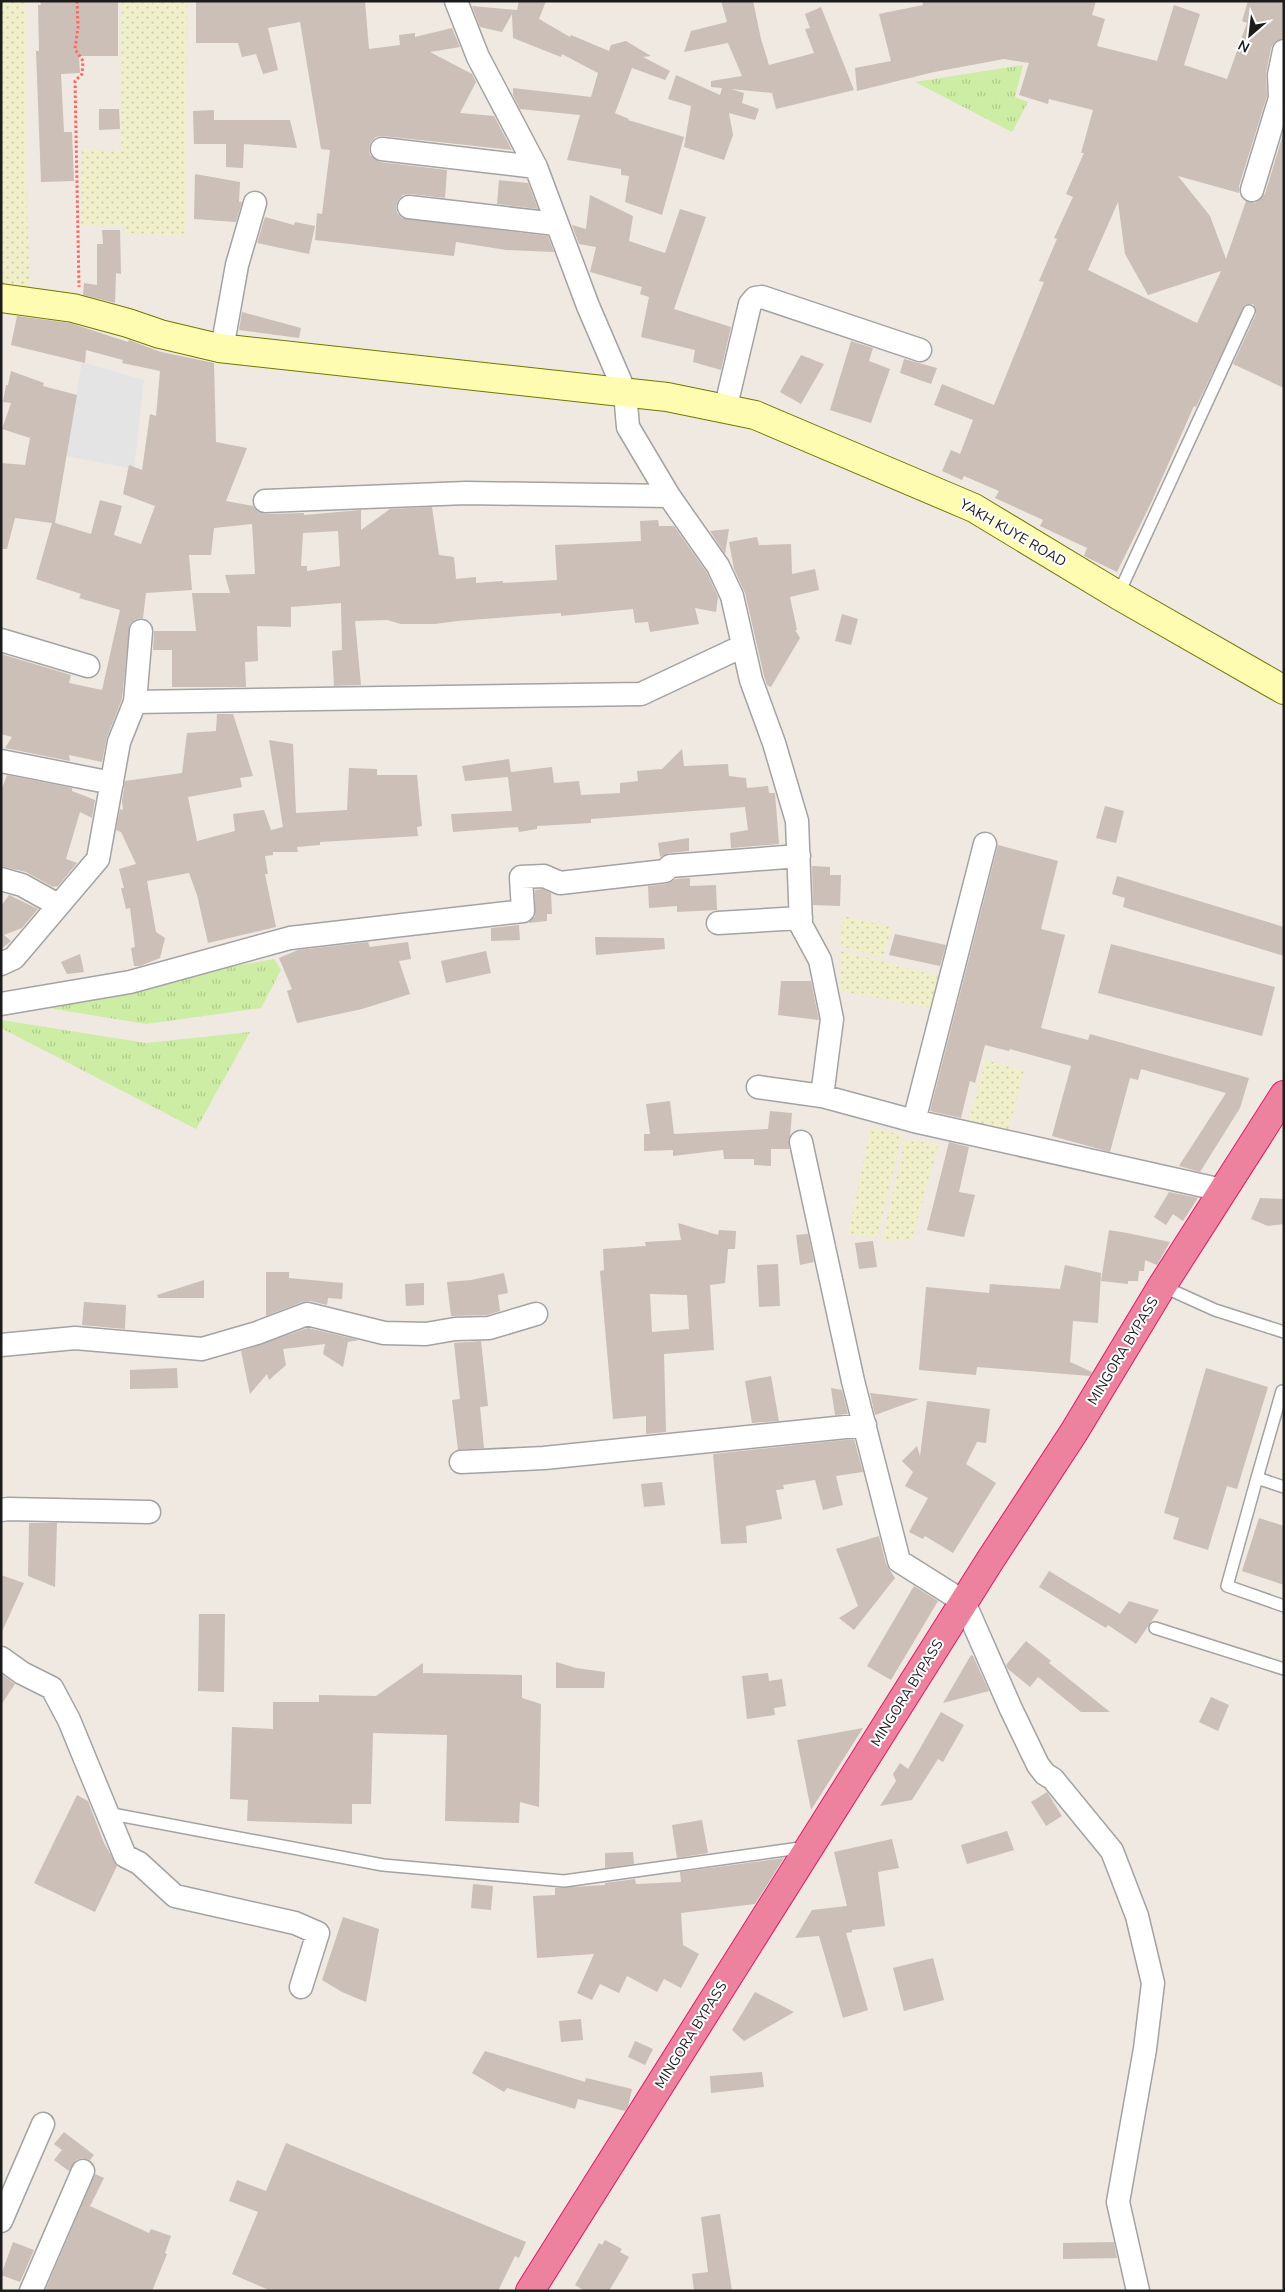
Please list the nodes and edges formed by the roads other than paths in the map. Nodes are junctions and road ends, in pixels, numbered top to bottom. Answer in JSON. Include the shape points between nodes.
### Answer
{"nodes":[{"id":1,"x":456,"y":1,"type":"edge"},
{"id":2,"x":1284,"y":51,"type":"edge"},
{"id":3,"x":382,"y":149,"type":"dead end"},
{"id":4,"x":536,"y":167,"type":"junction"},
{"id":5,"x":1252,"y":190,"type":"dead end"},
{"id":6,"x":255,"y":203,"type":"dead end"},
{"id":7,"x":409,"y":207,"type":"dead end"},
{"id":8,"x":556,"y":224,"type":"junction"},
{"id":9,"x":1,"y":298,"type":"edge"},
{"id":10,"x":1249,"y":311,"type":"dead end"},
{"id":11,"x":222,"y":349,"type":"junction"},
{"id":12,"x":920,"y":350,"type":"dead end"},
{"id":13,"x":625,"y":392,"type":"junction"},
{"id":14,"x":725,"y":410,"type":"junction"},
{"id":15,"x":669,"y":496,"type":"junction"},
{"id":16,"x":265,"y":501,"type":"dead end"},
{"id":17,"x":1118,"y":595,"type":"junction"},
{"id":18,"x":141,"y":631,"type":"dead end"},
{"id":19,"x":1,"y":640,"type":"edge"},
{"id":20,"x":743,"y":646,"type":"junction"},
{"id":21,"x":88,"y":666,"type":"dead end"},
{"id":22,"x":1284,"y":690,"type":"edge"},
{"id":23,"x":135,"y":702,"type":"junction"},
{"id":24,"x":1,"y":762,"type":"edge"},
{"id":25,"x":112,"y":783,"type":"junction"},
{"id":26,"x":985,"y":844,"type":"dead end"},
{"id":27,"x":799,"y":856,"type":"junction"},
{"id":28,"x":1,"y":879,"type":"edge"},
{"id":29,"x":58,"y":905,"type":"junction"},
{"id":30,"x":801,"y":918,"type":"junction"},
{"id":31,"x":718,"y":923,"type":"dead end"},
{"id":32,"x":1,"y":964,"type":"edge"},
{"id":33,"x":1,"y":1004,"type":"edge"},
{"id":34,"x":758,"y":1087,"type":"dead end"},
{"id":35,"x":1284,"y":1095,"type":"edge"},
{"id":36,"x":822,"y":1096,"type":"junction"},
{"id":37,"x":914,"y":1121,"type":"junction"},
{"id":38,"x":801,"y":1142,"type":"dead end"},
{"id":39,"x":1222,"y":1190,"type":"junction"},
{"id":40,"x":1162,"y":1286,"type":"junction"},
{"id":41,"x":536,"y":1314,"type":"dead end"},
{"id":42,"x":1284,"y":1332,"type":"edge"},
{"id":43,"x":1,"y":1345,"type":"edge"},
{"id":44,"x":1282,"y":1390,"type":"dead end"},
{"id":45,"x":865,"y":1425,"type":"junction"},
{"id":46,"x":461,"y":1462,"type":"dead end"},
{"id":47,"x":1257,"y":1478,"type":"junction"},
{"id":48,"x":1284,"y":1487,"type":"edge"},
{"id":49,"x":1,"y":1510,"type":"edge"},
{"id":50,"x":149,"y":1512,"type":"dead end"},
{"id":51,"x":964,"y":1602,"type":"junction"},
{"id":52,"x":1284,"y":1606,"type":"edge"},
{"id":53,"x":1154,"y":1628,"type":"dead end"},
{"id":54,"x":1,"y":1658,"type":"edge"},
{"id":55,"x":1284,"y":1669,"type":"edge"},
{"id":56,"x":106,"y":1812,"type":"junction"},
{"id":57,"x":809,"y":1847,"type":"junction"},
{"id":58,"x":301,"y":1987,"type":"dead end"},
{"id":59,"x":43,"y":2124,"type":"dead end"},
{"id":60,"x":83,"y":2171,"type":"dead end"},
{"id":61,"x":1,"y":2221,"type":"edge"},
{"id":62,"x":31,"y":2291,"type":"edge"},
{"id":63,"x":530,"y":2291,"type":"edge"},
{"id":64,"x":1138,"y":2291,"type":"edge"}],
"edges":[{"from":1,"to":4,"type":"street","via":[[478,57]]},
{"from":2,"to":5,"type":"street","via":[[1279,75],[1280,98]]},
{"from":3,"to":4,"type":"street"},
{"from":4,"to":8,"type":"street"},
{"from":6,"to":11,"type":"street","via":[[237,265]]},
{"from":7,"to":8,"type":"street"},
{"from":8,"to":13,"type":"street"},
{"from":9,"to":11,"type":"main road","name":"YAKH KUYE ROAD","via":[[80,310]]},
{"from":10,"to":17,"type":"lane"},
{"from":11,"to":13,"type":"main road","name":"YAKH KUYE ROAD"},
{"from":12,"to":14,"type":"street","via":[[762,296],[755,298],[750,304]]},
{"from":13,"to":14,"type":"main road","name":"YAKH KUYE ROAD","via":[[668,396]]},
{"from":13,"to":15,"type":"street","via":[[628,427]]},
{"from":14,"to":17,"type":"main road","name":"YAKH KUYE ROAD","via":[[755,415],[974,508]]},
{"from":15,"to":16,"type":"street","via":[[466,494]]},
{"from":15,"to":20,"type":"street","via":[[718,566],[732,596]]},
{"from":17,"to":22,"type":"main road","name":"YAKH KUYE ROAD"},
{"from":18,"to":23,"type":"street"},
{"from":19,"to":21,"type":"street"},
{"from":20,"to":23,"type":"street","via":[[641,694]]},
{"from":20,"to":27,"type":"street","via":[[797,821]]},
{"from":23,"to":25,"type":"street","via":[[119,742]]},
{"from":24,"to":25,"type":"street"},
{"from":25,"to":29,"type":"street","via":[[98,859]]},
{"from":26,"to":37,"type":"street"},
{"from":27,"to":30,"type":"street"},
{"from":27,"to":33,"type":"street","via":[[670,866],[665,871],[560,883],[544,876],[521,877],[523,911],[290,938],[130,982]]},
{"from":28,"to":29,"type":"street","via":[[22,885]]},
{"from":29,"to":32,"type":"street","via":[[14,958]]},
{"from":30,"to":31,"type":"street"},
{"from":30,"to":36,"type":"street","via":[[820,960],[832,1019]]},
{"from":34,"to":36,"type":"street"},
{"from":35,"to":39,"type":"highway","name":"MINGORA BYPASS"},
{"from":36,"to":37,"type":"street"},
{"from":37,"to":39,"type":"street"},
{"from":38,"to":45,"type":"street"},
{"from":39,"to":40,"type":"highway","name":"MINGORA BYPASS"},
{"from":40,"to":42,"type":"lane","via":[[1215,1310]]},
{"from":40,"to":51,"type":"highway","name":"MINGORA BYPASS","via":[[1074,1432]]},
{"from":41,"to":43,"type":"street","via":[[490,1328],[456,1328],[426,1334],[384,1333],[307,1314],[202,1349],[75,1338]]},
{"from":44,"to":47,"type":"lane"},
{"from":45,"to":46,"type":"street","via":[[544,1458]]},
{"from":45,"to":51,"type":"street","via":[[899,1561]]},
{"from":47,"to":48,"type":"lane"},
{"from":47,"to":52,"type":"lane","via":[[1227,1586]]},
{"from":49,"to":50,"type":"street"},
{"from":51,"to":57,"type":"highway","name":"MINGORA BYPASS"},
{"from":51,"to":64,"type":"street","via":[[1038,1765],[1112,1851],[1137,1916],[1153,1983],[1145,2049],[1118,2202]]},
{"from":53,"to":55,"type":"lane"},
{"from":54,"to":56,"type":"street","via":[[52,1688],[69,1720]]},
{"from":56,"to":57,"type":"lane","via":[[384,1865],[564,1882]]},
{"from":56,"to":58,"type":"street","via":[[125,1856],[139,1863],[175,1896],[295,1923],[318,1933]]},
{"from":57,"to":63,"type":"highway","name":"MINGORA BYPASS"},
{"from":59,"to":61,"type":"street"},
{"from":60,"to":62,"type":"street"}]}
